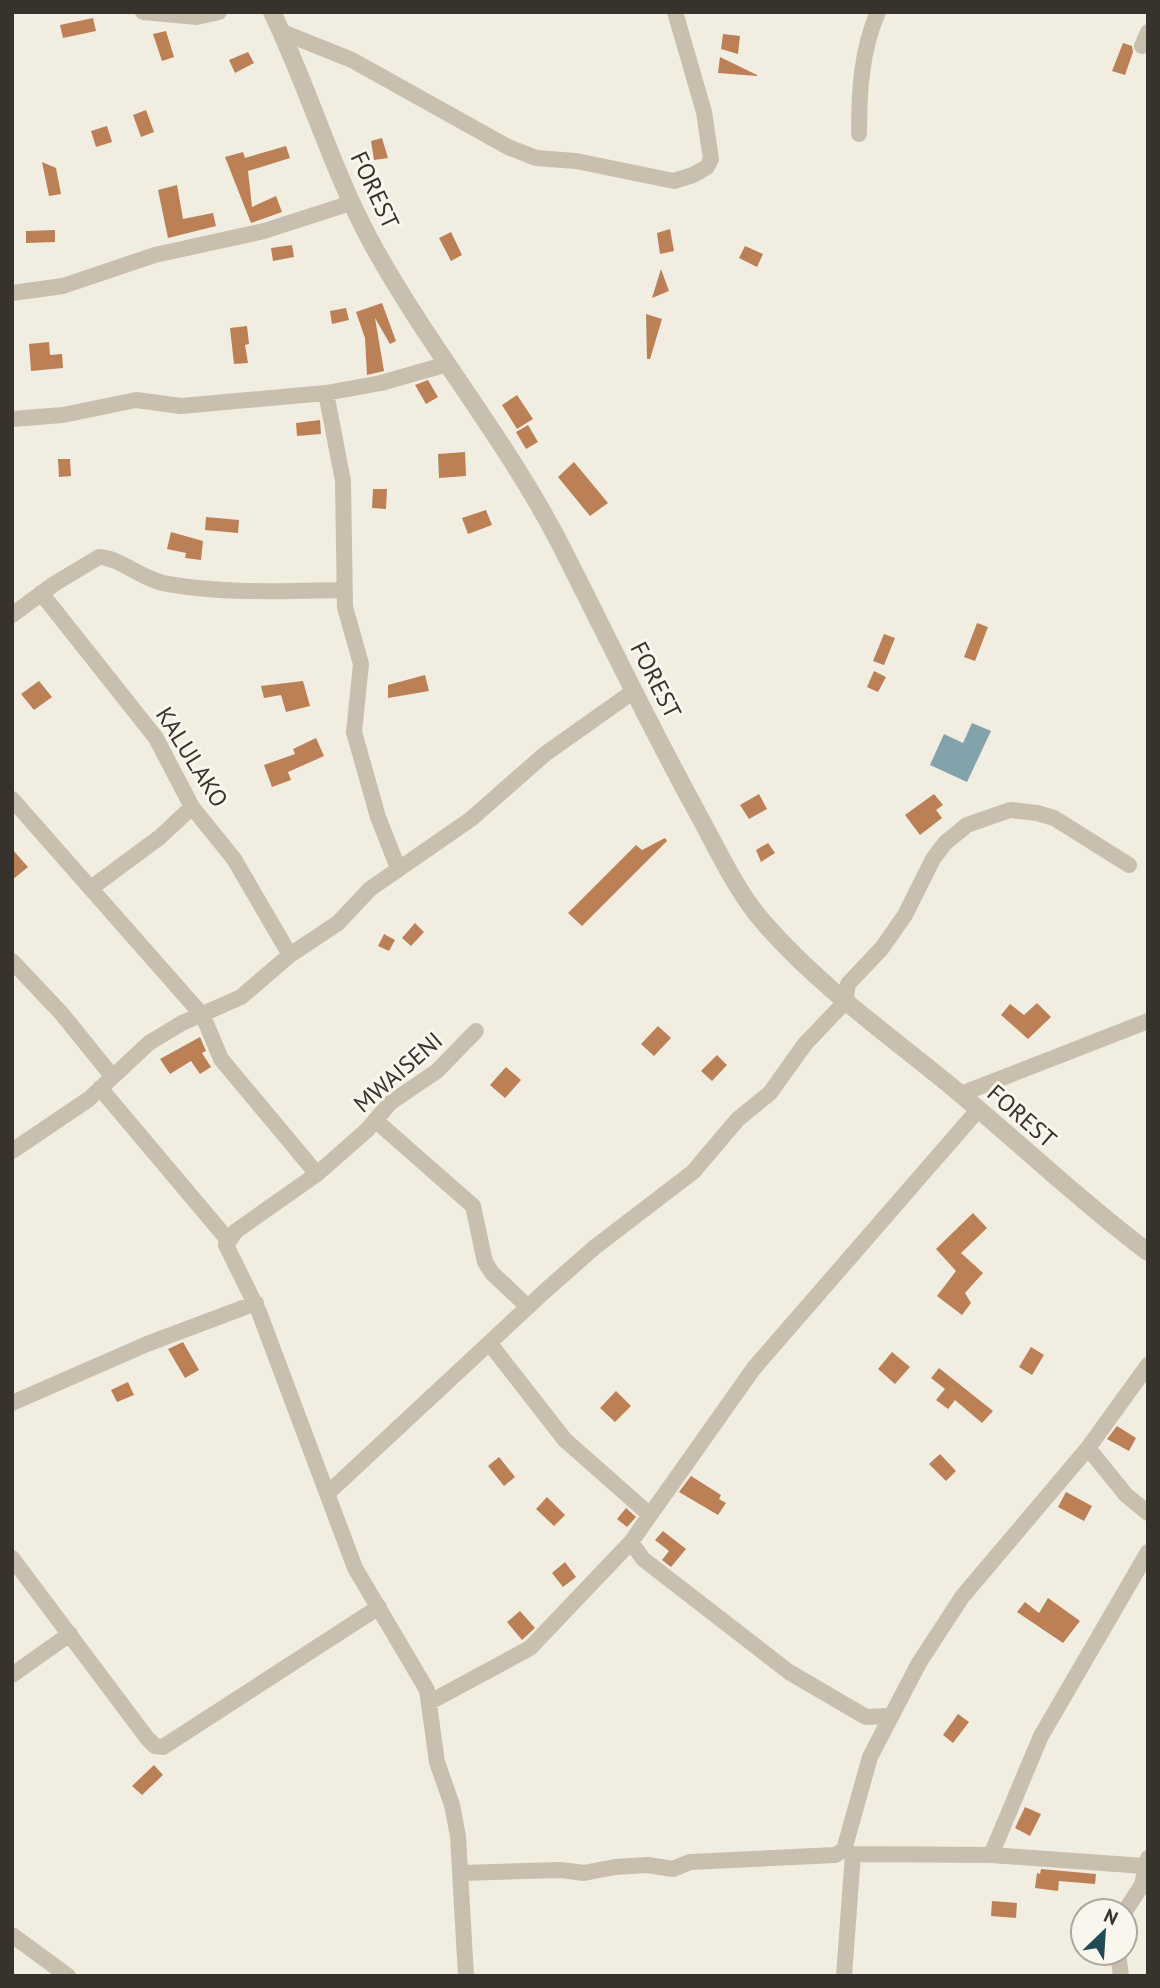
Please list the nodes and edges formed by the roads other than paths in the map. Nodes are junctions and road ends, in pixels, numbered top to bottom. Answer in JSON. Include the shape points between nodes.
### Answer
{"nodes":[{"id":1,"x":143,"y":12,"type":"edge"},
{"id":2,"x":219,"y":12,"type":"edge"},
{"id":3,"x":272,"y":12,"type":"edge"},
{"id":4,"x":676,"y":12,"type":"edge"},
{"id":5,"x":877,"y":12,"type":"edge"},
{"id":6,"x":282,"y":32,"type":"junction"},
{"id":7,"x":859,"y":134,"type":"dead end"},
{"id":8,"x":351,"y":203,"type":"junction"},
{"id":9,"x":12,"y":293,"type":"edge"},
{"id":10,"x":444,"y":365,"type":"junction"},
{"id":11,"x":326,"y":393,"type":"junction"},
{"id":12,"x":12,"y":419,"type":"edge"},
{"id":13,"x":344,"y":590,"type":"junction"},
{"id":14,"x":41,"y":593,"type":"junction"},
{"id":15,"x":12,"y":615,"type":"edge"},
{"id":16,"x":634,"y":691,"type":"junction"},
{"id":17,"x":12,"y":799,"type":"edge"},
{"id":18,"x":192,"y":807,"type":"junction"},
{"id":19,"x":1129,"y":865,"type":"dead end"},
{"id":20,"x":398,"y":868,"type":"junction"},
{"id":21,"x":91,"y":888,"type":"junction"},
{"id":22,"x":290,"y":955,"type":"junction"},
{"id":23,"x":12,"y":961,"type":"edge"},
{"id":24,"x":845,"y":1002,"type":"junction"},
{"id":25,"x":203,"y":1016,"type":"junction"},
{"id":26,"x":1148,"y":1021,"type":"edge"},
{"id":27,"x":476,"y":1031,"type":"dead end"},
{"id":28,"x":112,"y":1076,"type":"junction"},
{"id":29,"x":100,"y":1088,"type":"junction"},
{"id":30,"x":961,"y":1094,"type":"junction"},
{"id":31,"x":978,"y":1110,"type":"junction"},
{"id":32,"x":375,"y":1120,"type":"junction"},
{"id":33,"x":12,"y":1151,"type":"edge"},
{"id":34,"x":317,"y":1174,"type":"junction"},
{"id":35,"x":228,"y":1240,"type":"junction"},
{"id":36,"x":1148,"y":1252,"type":"edge"},
{"id":37,"x":256,"y":1303,"type":"junction"},
{"id":38,"x":528,"y":1307,"type":"junction"},
{"id":39,"x":490,"y":1344,"type":"junction"},
{"id":40,"x":1148,"y":1365,"type":"edge"},
{"id":41,"x":12,"y":1403,"type":"edge"},
{"id":42,"x":1088,"y":1448,"type":"junction"},
{"id":43,"x":328,"y":1493,"type":"junction"},
{"id":44,"x":1148,"y":1513,"type":"edge"},
{"id":45,"x":650,"y":1515,"type":"junction"},
{"id":46,"x":631,"y":1542,"type":"junction"},
{"id":47,"x":1148,"y":1552,"type":"edge"},
{"id":48,"x":12,"y":1558,"type":"edge"},
{"id":49,"x":379,"y":1607,"type":"junction"},
{"id":50,"x":69,"y":1634,"type":"junction"},
{"id":51,"x":12,"y":1675,"type":"edge"},
{"id":52,"x":430,"y":1702,"type":"junction"},
{"id":53,"x":890,"y":1716,"type":"junction"},
{"id":54,"x":866,"y":1717,"type":"junction"},
{"id":55,"x":874,"y":1749,"type":"junction"},
{"id":56,"x":848,"y":1852,"type":"junction"},
{"id":57,"x":991,"y":1855,"type":"junction"},
{"id":58,"x":1146,"y":1862,"type":"edge"},
{"id":59,"x":462,"y":1873,"type":"junction"},
{"id":60,"x":1134,"y":1897,"type":"edge"},
{"id":61,"x":12,"y":1936,"type":"edge"},
{"id":62,"x":68,"y":1976,"type":"edge"},
{"id":63,"x":466,"y":1976,"type":"edge"},
{"id":64,"x":844,"y":1976,"type":"edge"}],
"edges":[{"from":1,"to":2,"type":"street","via":[[197,17]]},
{"from":3,"to":6,"type":"street","name":"FOREST"},
{"from":4,"to":6,"type":"street","via":[[704,112],[711,159],[694,176],[674,181],[576,161],[536,158],[508,148],[352,60]]},
{"from":5,"to":7,"type":"street","via":[[859,85]]},
{"from":6,"to":8,"type":"street","name":"FOREST"},
{"from":8,"to":9,"type":"street","via":[[264,232],[155,255],[63,286]]},
{"from":8,"to":10,"type":"street","name":"FOREST"},
{"from":10,"to":11,"type":"street"},
{"from":10,"to":16,"type":"street","name":"FOREST","via":[[487,421],[557,538]]},
{"from":11,"to":12,"type":"street","via":[[181,407],[136,400]]},
{"from":11,"to":13,"type":"street","via":[[343,481]]},
{"from":13,"to":14,"type":"street","via":[[254,591],[165,584],[130,571],[117,560],[99,557]]},
{"from":13,"to":20,"type":"street","via":[[346,615],[361,664],[356,746]]},
{"from":14,"to":15,"type":"street"},
{"from":14,"to":18,"type":"street","name":"KALULAKO","via":[[156,738]]},
{"from":16,"to":20,"type":"street","via":[[545,754],[471,819]]},
{"from":16,"to":24,"type":"street","name":"FOREST","via":[[743,895],[789,949]]},
{"from":17,"to":21,"type":"street"},
{"from":18,"to":21,"type":"street"},
{"from":18,"to":22,"type":"street","name":"KALULAKO","via":[[234,859]]},
{"from":19,"to":24,"type":"street","via":[[1054,818],[1037,813],[1010,810],[967,825],[933,859],[905,915],[848,984]]},
{"from":20,"to":22,"type":"street","via":[[338,923]]},
{"from":21,"to":25,"type":"street"},
{"from":22,"to":25,"type":"street","via":[[241,997]]},
{"from":23,"to":28,"type":"street"},
{"from":24,"to":30,"type":"street","name":"FOREST"},
{"from":24,"to":38,"type":"street","via":[[811,1036],[770,1093],[738,1119],[693,1172],[595,1247]]},
{"from":25,"to":28,"type":"street","via":[[149,1043]]},
{"from":25,"to":34,"type":"street","via":[[221,1059]]},
{"from":26,"to":30,"type":"street"},
{"from":27,"to":32,"type":"street","name":"MWAISENI","via":[[436,1071],[405,1090]]},
{"from":28,"to":29,"type":"street"},
{"from":29,"to":33,"type":"street"},
{"from":29,"to":35,"type":"street"},
{"from":30,"to":31,"type":"street","name":"FOREST"},
{"from":31,"to":36,"type":"street","name":"FOREST","via":[[1094,1212]]},
{"from":31,"to":45,"type":"street","via":[[754,1368]]},
{"from":32,"to":34,"type":"street","name":"MWAISENI"},
{"from":32,"to":38,"type":"street","via":[[473,1206],[485,1262]]},
{"from":34,"to":35,"type":"street","name":"MWAISENI"},
{"from":35,"to":37,"type":"street","via":[[228,1251]]},
{"from":37,"to":41,"type":"street","via":[[146,1344]]},
{"from":37,"to":43,"type":"street"},
{"from":38,"to":39,"type":"street"},
{"from":39,"to":43,"type":"street"},
{"from":39,"to":45,"type":"street","via":[[565,1440]]},
{"from":40,"to":42,"type":"street"},
{"from":42,"to":44,"type":"street"},
{"from":42,"to":53,"type":"street","via":[[962,1597]]},
{"from":43,"to":49,"type":"street","via":[[355,1568]]},
{"from":45,"to":46,"type":"street"},
{"from":46,"to":52,"type":"street","via":[[530,1648]]},
{"from":46,"to":54,"type":"street","via":[[643,1559],[762,1653]]},
{"from":47,"to":57,"type":"street","via":[[1041,1736]]},
{"from":48,"to":50,"type":"street"},
{"from":49,"to":50,"type":"street","via":[[163,1747],[147,1738]]},
{"from":49,"to":52,"type":"street","via":[[420,1673]]},
{"from":50,"to":51,"type":"street"},
{"from":52,"to":59,"type":"street"},
{"from":53,"to":54,"type":"street"},
{"from":53,"to":55,"type":"street"},
{"from":54,"to":55,"type":"street"},
{"from":55,"to":56,"type":"street"},
{"from":56,"to":57,"type":"street"},
{"from":56,"to":59,"type":"street","via":[[690,1862],[673,1869],[648,1865],[584,1873]]},
{"from":56,"to":64,"type":"street"},
{"from":57,"to":58,"type":"street"},
{"from":58,"to":60,"type":"street","via":[[1142,1885]]},
{"from":59,"to":63,"type":"street"},
{"from":61,"to":62,"type":"street"}]}
